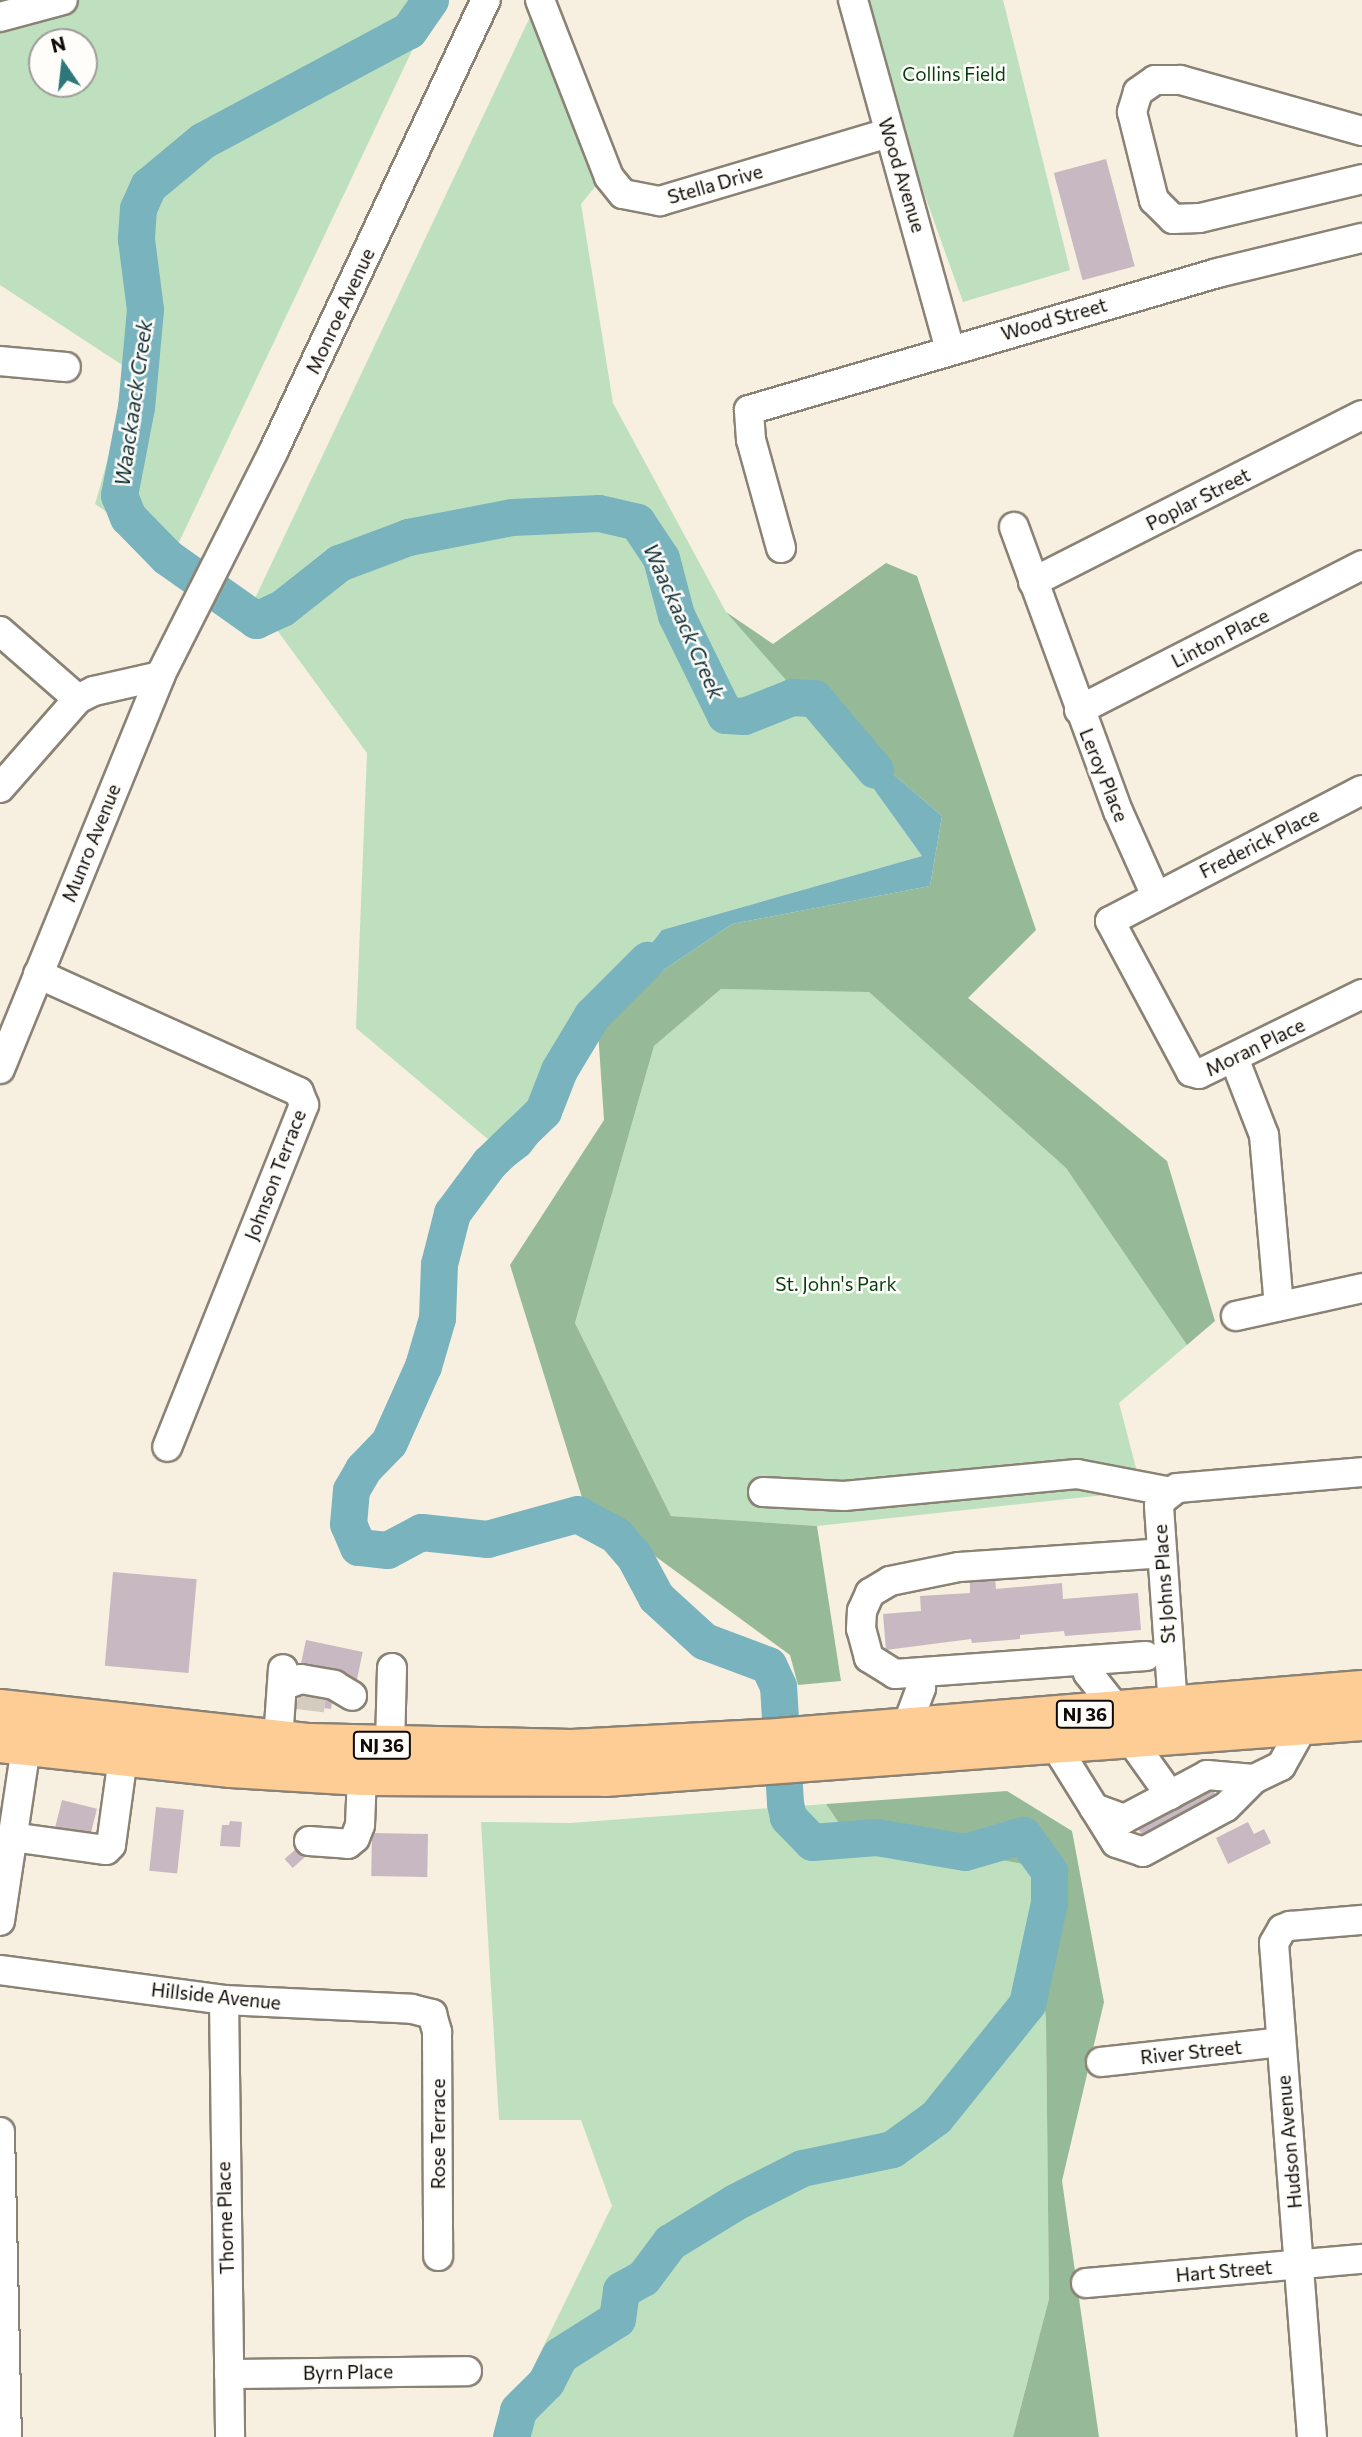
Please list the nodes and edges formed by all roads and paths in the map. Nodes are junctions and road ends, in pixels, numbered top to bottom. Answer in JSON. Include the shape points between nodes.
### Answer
{"nodes":[{"id":1,"x":63,"y":0,"type":"edge"},
{"id":2,"x":486,"y":0,"type":"edge"},
{"id":3,"x":540,"y":0,"type":"edge"},
{"id":4,"x":853,"y":0,"type":"edge"},
{"id":5,"x":0,"y":17,"type":"edge"},
{"id":6,"x":1362,"y":131,"type":"edge"},
{"id":7,"x":888,"y":133,"type":"junction"},
{"id":8,"x":1362,"y":179,"type":"edge"},
{"id":9,"x":1362,"y":237,"type":"edge"},
{"id":10,"x":950,"y":349,"type":"junction"},
{"id":11,"x":0,"y":361,"type":"edge"},
{"id":12,"x":66,"y":367,"type":"dead end"},
{"id":13,"x":1362,"y":415,"type":"edge"},
{"id":14,"x":1014,"y":527,"type":"dead end"},
{"id":15,"x":781,"y":548,"type":"dead end"},
{"id":16,"x":1362,"y":565,"type":"edge"},
{"id":17,"x":1032,"y":582,"type":"junction"},
{"id":18,"x":188,"y":620,"type":"joint"},
{"id":19,"x":0,"y":631,"type":"edge"},
{"id":20,"x":160,"y":676,"type":"junction"},
{"id":21,"x":78,"y":699,"type":"junction"},
{"id":22,"x":1079,"y":710,"type":"junction"},
{"id":23,"x":0,"y":788,"type":"edge"},
{"id":24,"x":1362,"y":790,"type":"edge"},
{"id":25,"x":1156,"y":896,"type":"junction"},
{"id":26,"x":38,"y":974,"type":"junction"},
{"id":27,"x":1362,"y":994,"type":"edge"},
{"id":28,"x":1234,"y":1058,"type":"junction"},
{"id":29,"x":0,"y":1069,"type":"edge"},
{"id":30,"x":1362,"y":1288,"type":"edge"},
{"id":31,"x":1279,"y":1306,"type":"junction"},
{"id":32,"x":1236,"y":1316,"type":"dead end"},
{"id":33,"x":167,"y":1447,"type":"dead end"},
{"id":34,"x":1362,"y":1472,"type":"edge"},
{"id":35,"x":763,"y":1492,"type":"dead end"},
{"id":36,"x":1171,"y":1492,"type":"junction"},
{"id":37,"x":1162,"y":1553,"type":"junction"},
{"id":38,"x":1146,"y":1656,"type":"dead end"},
{"id":39,"x":1087,"y":1661,"type":"junction"},
{"id":40,"x":392,"y":1668,"type":"dead end"},
{"id":41,"x":921,"y":1675,"type":"junction"},
{"id":42,"x":1362,"y":1690,"type":"edge"},
{"id":43,"x":390,"y":1700,"type":"junction"},
{"id":44,"x":1173,"y":1707,"type":"junction"},
{"id":45,"x":0,"y":1709,"type":"edge"},
{"id":46,"x":1362,"y":1721,"type":"edge"},
{"id":47,"x":1124,"y":1725,"type":"junction"},
{"id":48,"x":1304,"y":1725,"type":"junction"},
{"id":49,"x":906,"y":1728,"type":"junction"},
{"id":50,"x":278,"y":1740,"type":"junction"},
{"id":51,"x":13,"y":1744,"type":"edge"},
{"id":52,"x":390,"y":1745,"type":"junction"},
{"id":53,"x":1055,"y":1745,"type":"junction"},
{"id":54,"x":808,"y":1750,"type":"junction"},
{"id":55,"x":765,"y":1753,"type":"junction"},
{"id":56,"x":123,"y":1757,"type":"junction"},
{"id":57,"x":362,"y":1776,"type":"junction"},
{"id":58,"x":1254,"y":1779,"type":"junction"},
{"id":59,"x":1170,"y":1796,"type":"junction"},
{"id":60,"x":1094,"y":1808,"type":"junction"},
{"id":61,"x":9,"y":1820,"type":"edge"},
{"id":62,"x":309,"y":1842,"type":"dead end"},
{"id":63,"x":1362,"y":1920,"type":"edge"},
{"id":64,"x":0,"y":1921,"type":"edge"},
{"id":65,"x":0,"y":1970,"type":"edge"},
{"id":66,"x":224,"y":2000,"type":"junction"},
{"id":67,"x":432,"y":2014,"type":"joint"},
{"id":68,"x":1281,"y":2042,"type":"junction"},
{"id":69,"x":1101,"y":2062,"type":"dead end"},
{"id":70,"x":0,"y":2132,"type":"edge"},
{"id":71,"x":438,"y":2256,"type":"dead end"},
{"id":72,"x":1362,"y":2259,"type":"edge"},
{"id":73,"x":1299,"y":2264,"type":"junction"},
{"id":74,"x":1086,"y":2283,"type":"dead end"},
{"id":75,"x":467,"y":2371,"type":"dead end"},
{"id":76,"x":229,"y":2374,"type":"junction"},
{"id":77,"x":7,"y":2437,"type":"edge"},
{"id":78,"x":230,"y":2437,"type":"edge"},
{"id":79,"x":1312,"y":2437,"type":"edge"}],
"edges":[{"from":1,"to":5,"type":"street"},
{"from":2,"to":18,"type":"street","name":"Monroe Avenue","via":[[274,450]]},
{"from":3,"to":7,"type":"street","name":"Stella Drive","via":[[609,177],[623,194],[660,201]]},
{"from":4,"to":7,"type":"street","name":"Wood Avenue"},
{"from":6,"to":8,"type":"street","via":[[1180,80],[1155,80],[1138,92],[1132,112],[1154,200],[1173,219],[1200,218]]},
{"from":7,"to":10,"type":"street","name":"Wood Avenue"},
{"from":9,"to":10,"type":"street","name":"Wood Street","via":[[1310,247]]},
{"from":10,"to":15,"type":"street","name":"Wood Street","via":[[748,410],[751,440]]},
{"from":11,"to":12,"type":"street"},
{"from":13,"to":17,"type":"street","name":"Poplar Street"},
{"from":14,"to":17,"type":"street","name":"Leroy Place"},
{"from":16,"to":22,"type":"street","name":"Linton Place"},
{"from":17,"to":22,"type":"street","name":"Leroy Place"},
{"from":18,"to":20,"type":"street","name":"Munro Avenue"},
{"from":19,"to":21,"type":"street"},
{"from":20,"to":21,"type":"street","via":[[93,691]]},
{"from":20,"to":26,"type":"street","name":"Munro Avenue"},
{"from":21,"to":23,"type":"street"},
{"from":22,"to":25,"type":"street","name":"Leroy Place"},
{"from":24,"to":25,"type":"street","name":"Frederick Place"},
{"from":25,"to":28,"type":"street","name":"Moran Place","via":[[1110,921],[1191,1072],[1199,1074]]},
{"from":26,"to":29,"type":"street","name":"Munro Avenue"},
{"from":26,"to":33,"type":"street","name":"Johnson Terrace","via":[[299,1091],[304,1105]]},
{"from":27,"to":28,"type":"street","name":"Moran Place"},
{"from":28,"to":31,"type":"street","via":[[1264,1135]]},
{"from":30,"to":31,"type":"street"},
{"from":31,"to":32,"type":"street"},
{"from":34,"to":36,"type":"street","via":[[1212,1484]]},
{"from":35,"to":36,"type":"street","via":[[844,1496],[1077,1474]]},
{"from":36,"to":37,"type":"street","name":"St Johns Place","via":[[1159,1506]]},
{"from":37,"to":41,"type":"street","via":[[959,1567],[890,1581],[870,1593],[862,1611],[863,1644],[880,1668]]},
{"from":37,"to":44,"type":"street","name":"St Johns Place"},
{"from":38,"to":39,"type":"street"},
{"from":39,"to":41,"type":"street"},
{"from":39,"to":47,"type":"street","via":[[1088,1673]]},
{"from":40,"to":43,"type":"street"},
{"from":41,"to":49,"type":"street","via":[[921,1688]]},
{"from":42,"to":44,"type":"highway","number":"NJ 36"},
{"from":43,"to":50,"type":"street","via":[[342,1697],[334,1685],[301,1679],[288,1683]]},
{"from":43,"to":52,"type":"street"},
{"from":44,"to":47,"type":"highway","number":"NJ 36"},
{"from":45,"to":50,"type":"highway","number":"NJ 36"},
{"from":46,"to":48,"type":"highway","number":"NJ 36"},
{"from":47,"to":48,"type":"highway","number":"NJ 36"},
{"from":47,"to":49,"type":"highway","number":"NJ 36"},
{"from":47,"to":53,"type":"highway","number":"NJ 36"},
{"from":47,"to":59,"type":"street"},
{"from":48,"to":58,"type":"street","via":[[1281,1766]]},
{"from":49,"to":54,"type":"highway","number":"NJ 36"},
{"from":50,"to":52,"type":"highway","number":"NJ 36"},
{"from":51,"to":56,"type":"highway","number":"NJ 36"},
{"from":51,"to":61,"type":"street"},
{"from":52,"to":55,"type":"highway","number":"NJ 36"},
{"from":53,"to":54,"type":"highway","number":"NJ 36"},
{"from":53,"to":60,"type":"street"},
{"from":54,"to":55,"type":"highway","number":"NJ 36"},
{"from":55,"to":57,"type":"highway","number":"NJ 36","via":[[605,1777]]},
{"from":56,"to":57,"type":"highway","number":"NJ 36"},
{"from":56,"to":61,"type":"street","via":[[111,1845],[106,1850]]},
{"from":57,"to":62,"type":"street","via":[[360,1825],[355,1838],[348,1844]]},
{"from":58,"to":59,"type":"street","via":[[1208,1775]]},
{"from":58,"to":60,"type":"street","via":[[1226,1807],[1143,1852],[1116,1843]]},
{"from":59,"to":60,"type":"street","via":[[1125,1819]]},
{"from":61,"to":64,"type":"street"},
{"from":63,"to":68,"type":"street","name":"Hudson Avenue","via":[[1290,1926],[1276,1937]]},
{"from":65,"to":66,"type":"street","name":"Hillside Avenue"},
{"from":66,"to":67,"type":"street","name":"Hillside Avenue","via":[[412,2009]]},
{"from":66,"to":76,"type":"street","name":"Thorne Place"},
{"from":67,"to":71,"type":"street","name":"Rose Terrace","via":[[437,2032]]},
{"from":68,"to":69,"type":"street","name":"River Street"},
{"from":68,"to":73,"type":"street","name":"Hudson Avenue"},
{"from":70,"to":77,"type":"street"},
{"from":72,"to":73,"type":"street","name":"Hart Street"},
{"from":73,"to":74,"type":"street","name":"Hart Street"},
{"from":73,"to":79,"type":"street","name":"Hudson Avenue"},
{"from":75,"to":76,"type":"street","name":"Byrn Place"},
{"from":76,"to":78,"type":"street","name":"Thorne Place"}]}
